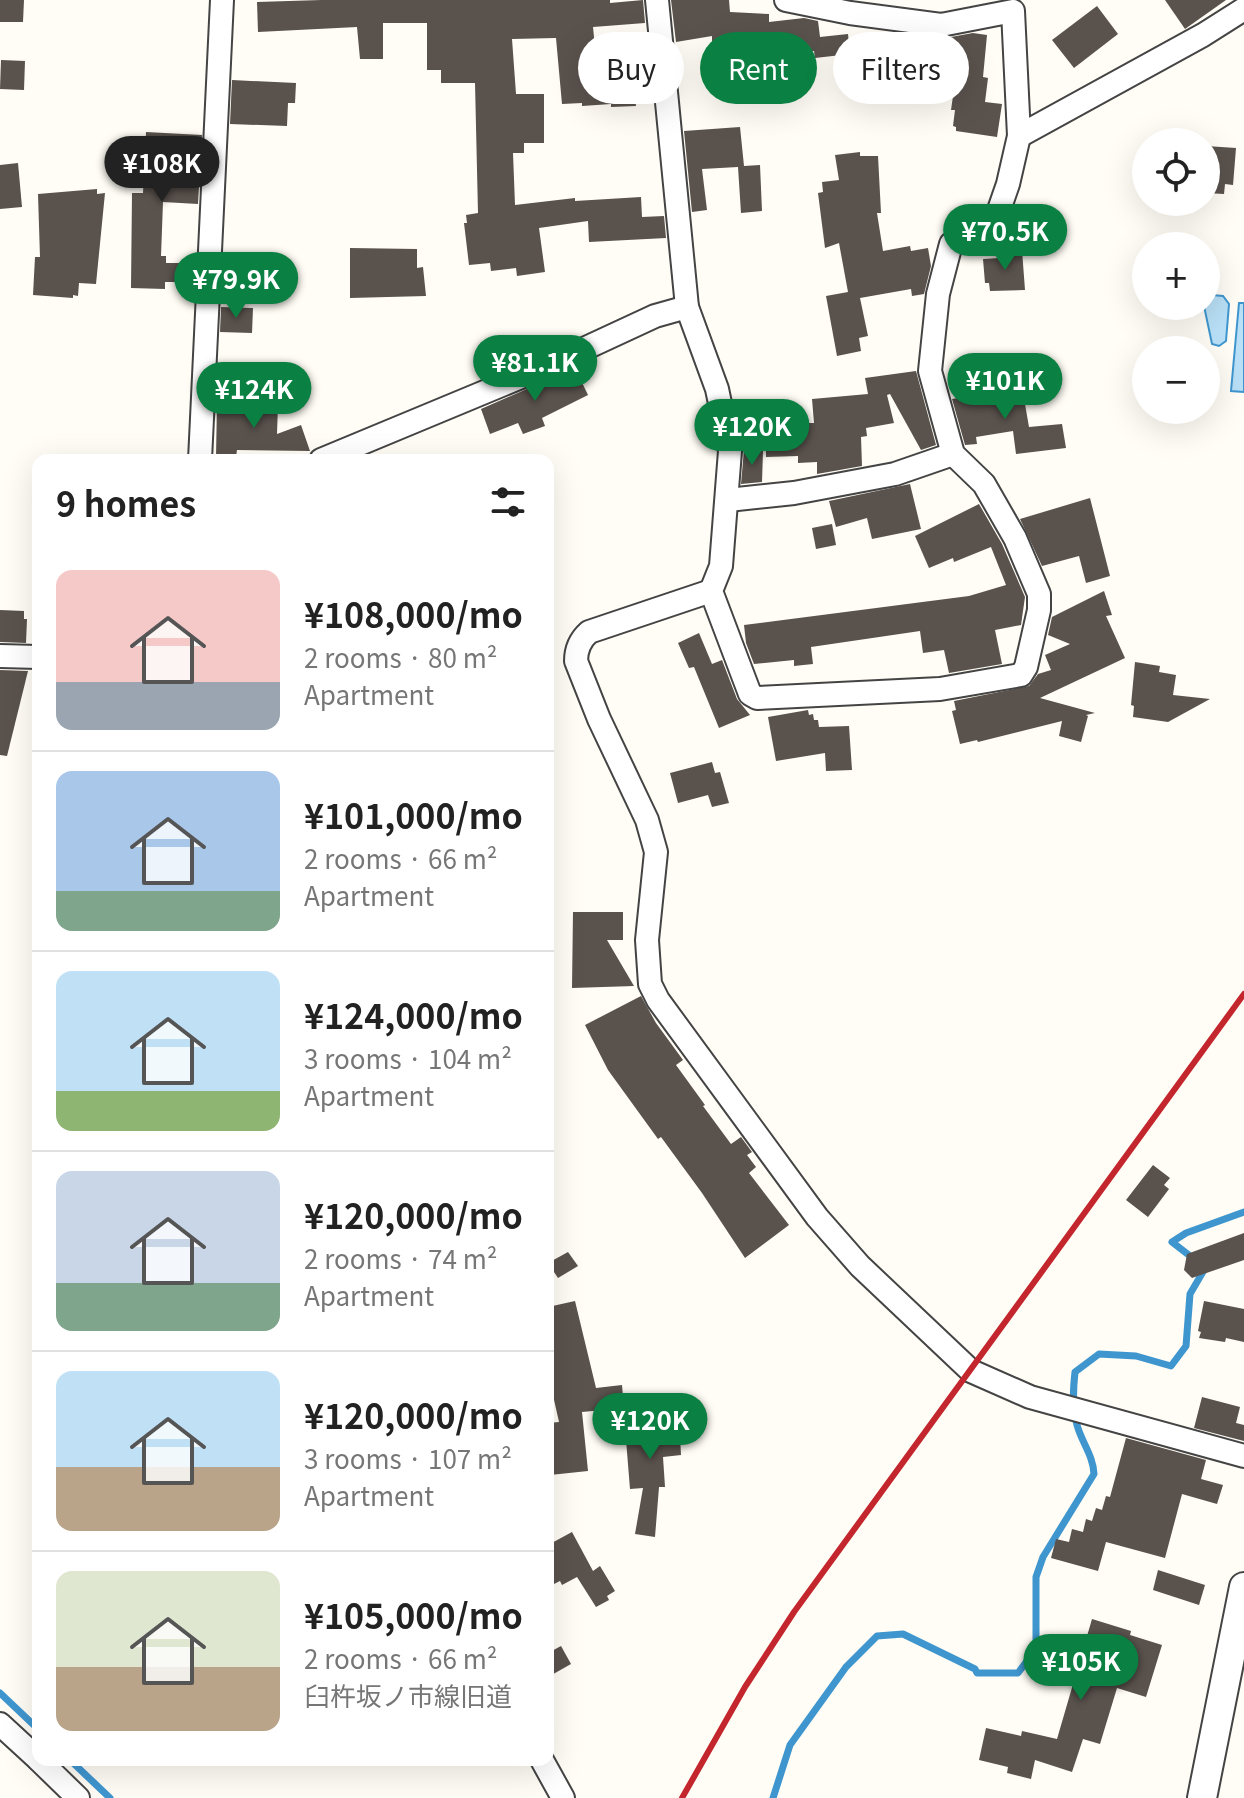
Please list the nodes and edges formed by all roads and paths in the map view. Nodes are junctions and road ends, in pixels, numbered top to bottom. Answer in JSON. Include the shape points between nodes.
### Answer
{"nodes":[{"id":1,"x":222,"y":0,"type":"edge"},
{"id":2,"x":657,"y":0,"type":"edge"},
{"id":3,"x":786,"y":0,"type":"edge"},
{"id":4,"x":1244,"y":9,"type":"edge"},
{"id":5,"x":1019,"y":136,"type":"junction"},
{"id":6,"x":687,"y":307,"type":"junction"},
{"id":7,"x":200,"y":454,"type":"edge"},
{"id":8,"x":335,"y":454,"type":"edge"},
{"id":9,"x":953,"y":454,"type":"junction"},
{"id":10,"x":728,"y":500,"type":"junction"},
{"id":11,"x":711,"y":591,"type":"junction"},
{"id":12,"x":0,"y":656,"type":"edge"},
{"id":13,"x":32,"y":657,"type":"edge"},
{"id":14,"x":1244,"y":1456,"type":"edge"},
{"id":15,"x":1244,"y":1587,"type":"edge"},
{"id":16,"x":1238,"y":1645,"type":"edge"},
{"id":17,"x":0,"y":1724,"type":"edge"},
{"id":18,"x":32,"y":1754,"type":"edge"},
{"id":19,"x":44,"y":1766,"type":"edge"},
{"id":20,"x":545,"y":1766,"type":"edge"},
{"id":21,"x":78,"y":1798,"type":"edge"},
{"id":22,"x":563,"y":1798,"type":"edge"},
{"id":23,"x":1202,"y":1798,"type":"edge"}],
"edges":[{"from":1,"to":7,"type":"street"},
{"from":2,"to":6,"type":"street"},
{"from":3,"to":5,"type":"street","via":[[941,25],[1013,11]]},
{"from":4,"to":5,"type":"street"},
{"from":5,"to":9,"type":"street","via":[[991,233],[951,244],[938,294],[930,371]]},
{"from":6,"to":8,"type":"street","via":[[655,316]]},
{"from":6,"to":10,"type":"street","via":[[728,433]]},
{"from":9,"to":10,"type":"street","via":[[895,474]]},
{"from":9,"to":11,"type":"street","via":[[984,484],[1039,594],[1021,675],[940,689],[757,698],[750,694]]},
{"from":10,"to":11,"type":"street","via":[[721,566]]},
{"from":11,"to":14,"type":"street","via":[[589,632],[576,654],[656,852],[647,940],[650,984],[817,1217],[860,1266],[971,1371],[1030,1397]]},
{"from":12,"to":13,"type":"street"},
{"from":15,"to":16,"type":"street"},
{"from":16,"to":23,"type":"street"},
{"from":17,"to":18,"type":"street"},
{"from":19,"to":21,"type":"street"},
{"from":20,"to":22,"type":"street"}]}
